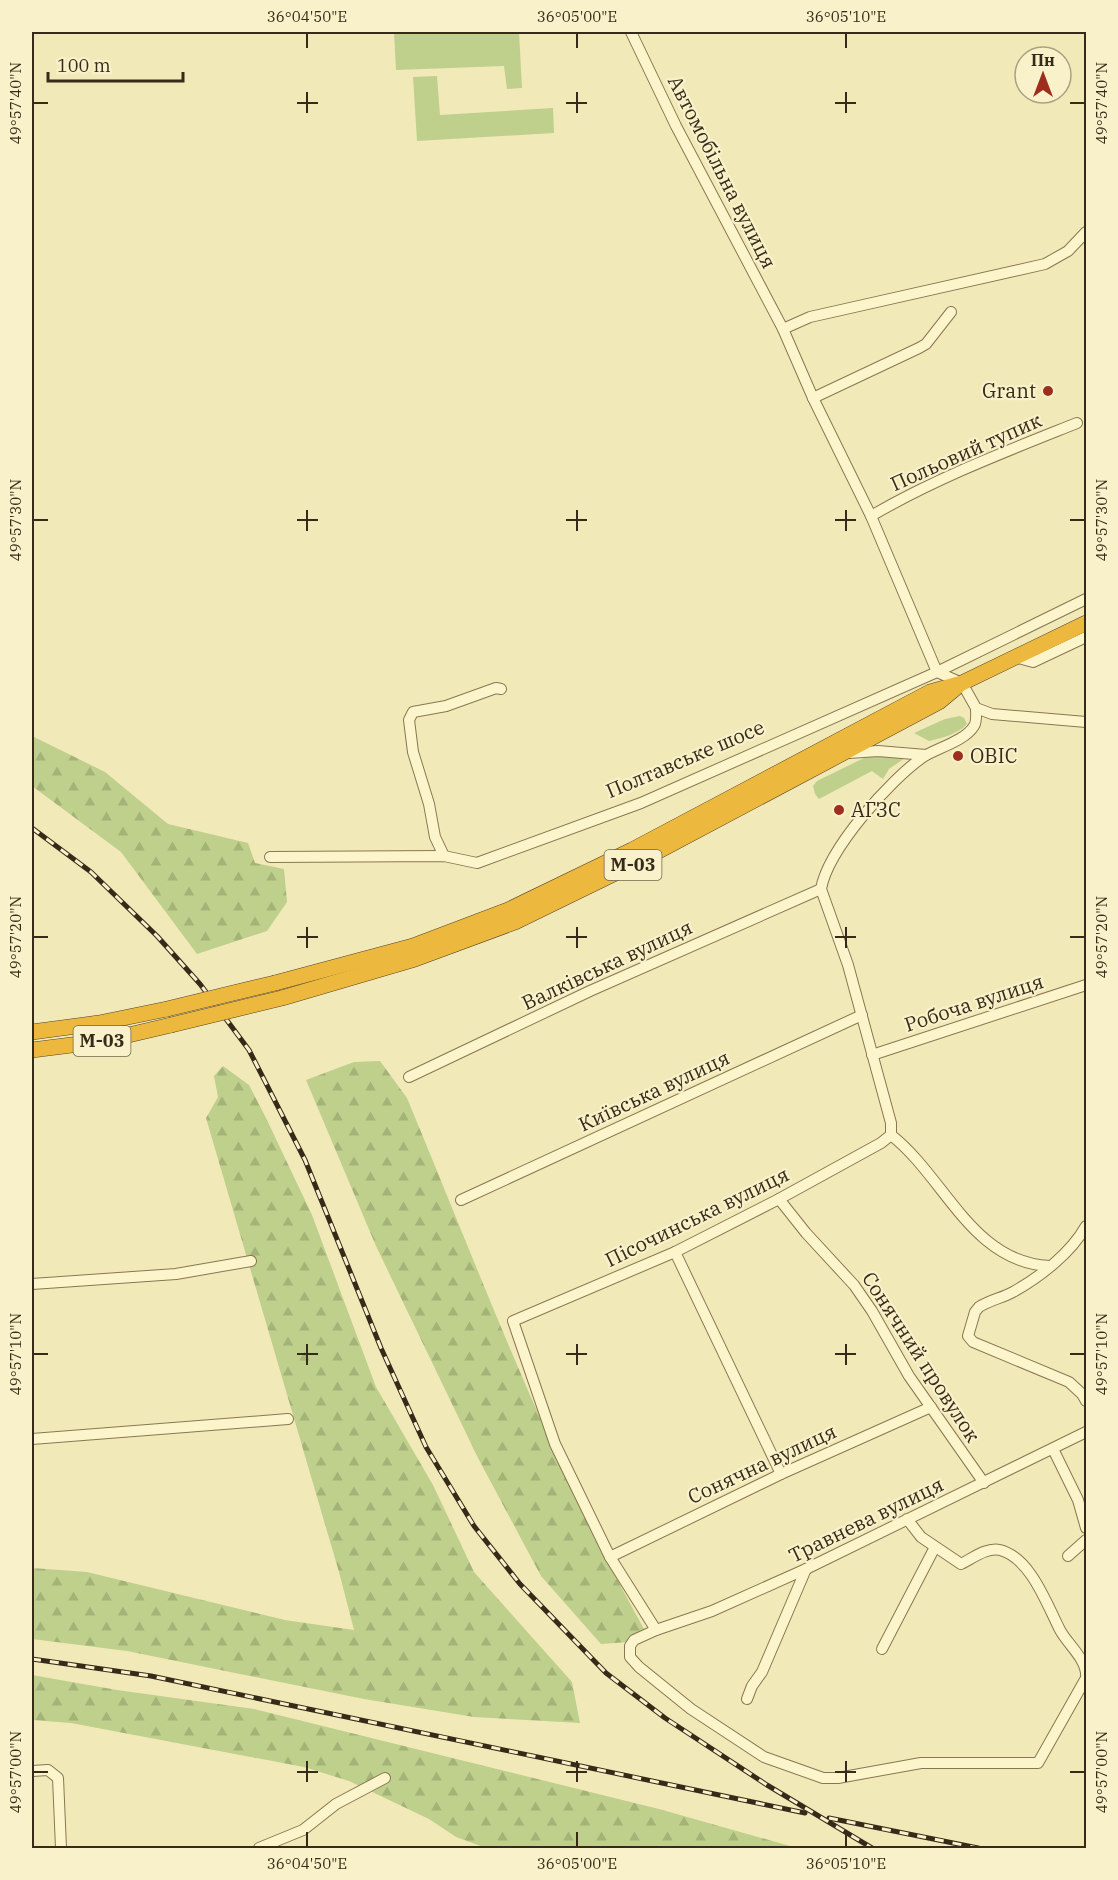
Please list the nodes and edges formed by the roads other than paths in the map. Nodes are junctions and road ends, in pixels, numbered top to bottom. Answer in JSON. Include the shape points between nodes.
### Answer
{"nodes":[{"id":1,"x":631,"y":32,"type":"edge"},
{"id":2,"x":1086,"y":232,"type":"edge"},
{"id":3,"x":951,"y":312,"type":"dead end"},
{"id":4,"x":783,"y":329,"type":"junction"},
{"id":5,"x":813,"y":398,"type":"junction"},
{"id":6,"x":1077,"y":423,"type":"dead end"},
{"id":7,"x":871,"y":516,"type":"junction"},
{"id":8,"x":1086,"y":599,"type":"edge"},
{"id":9,"x":1086,"y":623,"type":"edge"},
{"id":10,"x":1086,"y":637,"type":"edge"},
{"id":11,"x":1015,"y":657,"type":"junction"},
{"id":12,"x":937,"y":672,"type":"junction"},
{"id":13,"x":962,"y":683,"type":"junction"},
{"id":14,"x":501,"y":688,"type":"dead end"},
{"id":15,"x":976,"y":708,"type":"junction"},
{"id":16,"x":1086,"y":722,"type":"edge"},
{"id":17,"x":842,"y":754,"type":"junction"},
{"id":18,"x":926,"y":755,"type":"junction"},
{"id":19,"x":270,"y":856,"type":"dead end"},
{"id":20,"x":444,"y":856,"type":"junction"},
{"id":21,"x":821,"y":889,"type":"junction"},
{"id":22,"x":1086,"y":985,"type":"edge"},
{"id":23,"x":862,"y":1015,"type":"junction"},
{"id":24,"x":32,"y":1032,"type":"edge"},
{"id":25,"x":32,"y":1050,"type":"edge"},
{"id":26,"x":872,"y":1055,"type":"junction"},
{"id":27,"x":409,"y":1077,"type":"dead end"},
{"id":28,"x":891,"y":1135,"type":"junction"},
{"id":29,"x":779,"y":1199,"type":"junction"},
{"id":30,"x":461,"y":1200,"type":"dead end"},
{"id":31,"x":1085,"y":1231,"type":"edge"},
{"id":32,"x":675,"y":1252,"type":"junction"},
{"id":33,"x":251,"y":1261,"type":"dead end"},
{"id":34,"x":1050,"y":1266,"type":"junction"},
{"id":35,"x":32,"y":1284,"type":"edge"},
{"id":36,"x":1086,"y":1401,"type":"edge"},
{"id":37,"x":931,"y":1407,"type":"junction"},
{"id":38,"x":288,"y":1419,"type":"dead end"},
{"id":39,"x":1086,"y":1432,"type":"edge"},
{"id":40,"x":32,"y":1438,"type":"edge"},
{"id":41,"x":1053,"y":1449,"type":"junction"},
{"id":42,"x":781,"y":1474,"type":"junction"},
{"id":43,"x":984,"y":1483,"type":"junction"},
{"id":44,"x":907,"y":1519,"type":"junction"},
{"id":45,"x":1086,"y":1528,"type":"edge"},
{"id":46,"x":1086,"y":1540,"type":"edge"},
{"id":47,"x":935,"y":1547,"type":"junction"},
{"id":48,"x":1068,"y":1556,"type":"dead end"},
{"id":49,"x":610,"y":1557,"type":"junction"},
{"id":50,"x":806,"y":1569,"type":"junction"},
{"id":51,"x":656,"y":1630,"type":"junction"},
{"id":52,"x":882,"y":1649,"type":"dead end"},
{"id":53,"x":747,"y":1699,"type":"dead end"},
{"id":54,"x":32,"y":1771,"type":"edge"},
{"id":55,"x":385,"y":1778,"type":"dead end"},
{"id":56,"x":62,"y":1848,"type":"edge"},
{"id":57,"x":259,"y":1848,"type":"edge"}],
"edges":[{"from":1,"to":4,"type":"street","name":"Автомобільна вулиця"},
{"from":2,"to":4,"type":"street","via":[[1068,251],[1045,264],[810,317]]},
{"from":3,"to":5,"type":"street","via":[[926,344]]},
{"from":4,"to":5,"type":"street","name":"Автомобільна вулиця"},
{"from":5,"to":7,"type":"street","name":"Автомобільна вулиця"},
{"from":6,"to":7,"type":"street","name":"Польовий тупик","via":[[987,458]]},
{"from":7,"to":12,"type":"street","name":"Автомобільна вулиця"},
{"from":8,"to":12,"type":"street","name":"Полтавське шосе"},
{"from":9,"to":11,"type":"highway","number":"М-03"},
{"from":10,"to":11,"type":"street","via":[[1033,662]]},
{"from":11,"to":13,"type":"highway","number":"М-03"},
{"from":12,"to":13,"type":"street"},
{"from":12,"to":20,"type":"street","name":"Полтавське шосе","via":[[641,803],[477,862]]},
{"from":13,"to":15,"type":"street"},
{"from":13,"to":17,"type":"highway","number":"М-03","via":[[939,702]]},
{"from":13,"to":24,"type":"highway","number":"М-03","bridge":true,"via":[[930,692],[632,850],[508,910],[413,946],[167,1009]]},
{"from":14,"to":20,"type":"street","via":[[413,712],[409,720],[413,752],[435,837]]},
{"from":15,"to":16,"type":"street","via":[[992,714]]},
{"from":15,"to":18,"type":"street","via":[[974,726],[968,732]]},
{"from":17,"to":18,"type":"street","via":[[878,751]]},
{"from":17,"to":25,"type":"highway","number":"М-03","bridge":true,"via":[[515,922],[415,959],[282,999],[103,1041]]},
{"from":18,"to":21,"type":"street","via":[[854,827],[828,866]]},
{"from":19,"to":20,"type":"street","name":"Полтавське шосе"},
{"from":21,"to":23,"type":"street"},
{"from":21,"to":27,"type":"street","name":"Валківська вулиця","via":[[601,986]]},
{"from":22,"to":26,"type":"street","name":"Робоча вулиця"},
{"from":23,"to":26,"type":"street"},
{"from":23,"to":30,"type":"street","name":"Київська вулиця"},
{"from":26,"to":28,"type":"street"},
{"from":28,"to":29,"type":"street","name":"Пісочинська вулиця"},
{"from":28,"to":34,"type":"street","via":[[916,1158],[976,1232],[1004,1253]]},
{"from":29,"to":32,"type":"street","name":"Пісочинська вулиця"},
{"from":29,"to":37,"type":"street","name":"Сонячний провулок","via":[[854,1285]]},
{"from":31,"to":34,"type":"street"},
{"from":32,"to":42,"type":"street"},
{"from":32,"to":49,"type":"street","name":"Пісочинська вулиця","via":[[513,1321],[555,1444]]},
{"from":33,"to":35,"type":"street","via":[[176,1274]]},
{"from":34,"to":36,"type":"street","via":[[1013,1293],[979,1307],[968,1339],[1069,1382]]},
{"from":37,"to":42,"type":"street","name":"Сонячна вулиця"},
{"from":37,"to":43,"type":"street","name":"Сонячний провулок"},
{"from":38,"to":40,"type":"street"},
{"from":39,"to":41,"type":"street","name":"Травнева вулиця"},
{"from":41,"to":43,"type":"street","name":"Травнева вулиця"},
{"from":41,"to":45,"type":"street","via":[[1078,1500]]},
{"from":42,"to":49,"type":"street","name":"Сонячна вулиця"},
{"from":43,"to":44,"type":"street","name":"Травнева вулиця"},
{"from":44,"to":47,"type":"street"},
{"from":44,"to":50,"type":"street","name":"Травнева вулиця"},
{"from":46,"to":48,"type":"street"},
{"from":47,"to":51,"type":"street","name":"Травнева вулиця","via":[[961,1563],[988,1550],[998,1549],[1013,1556],[1033,1579],[1061,1632],[1085,1665],[1086,1678],[1038,1763],[921,1763],[838,1778],[798,1770],[764,1756],[691,1709],[639,1667],[630,1657],[630,1646],[634,1640]]},
{"from":47,"to":52,"type":"street"},
{"from":49,"to":51,"type":"street"},
{"from":50,"to":51,"type":"street","name":"Травнева вулиця","via":[[712,1611]]},
{"from":50,"to":53,"type":"street"},
{"from":54,"to":56,"type":"street","via":[[48,1770],[58,1778]]},
{"from":55,"to":57,"type":"street","via":[[336,1804],[303,1830]]}]}
